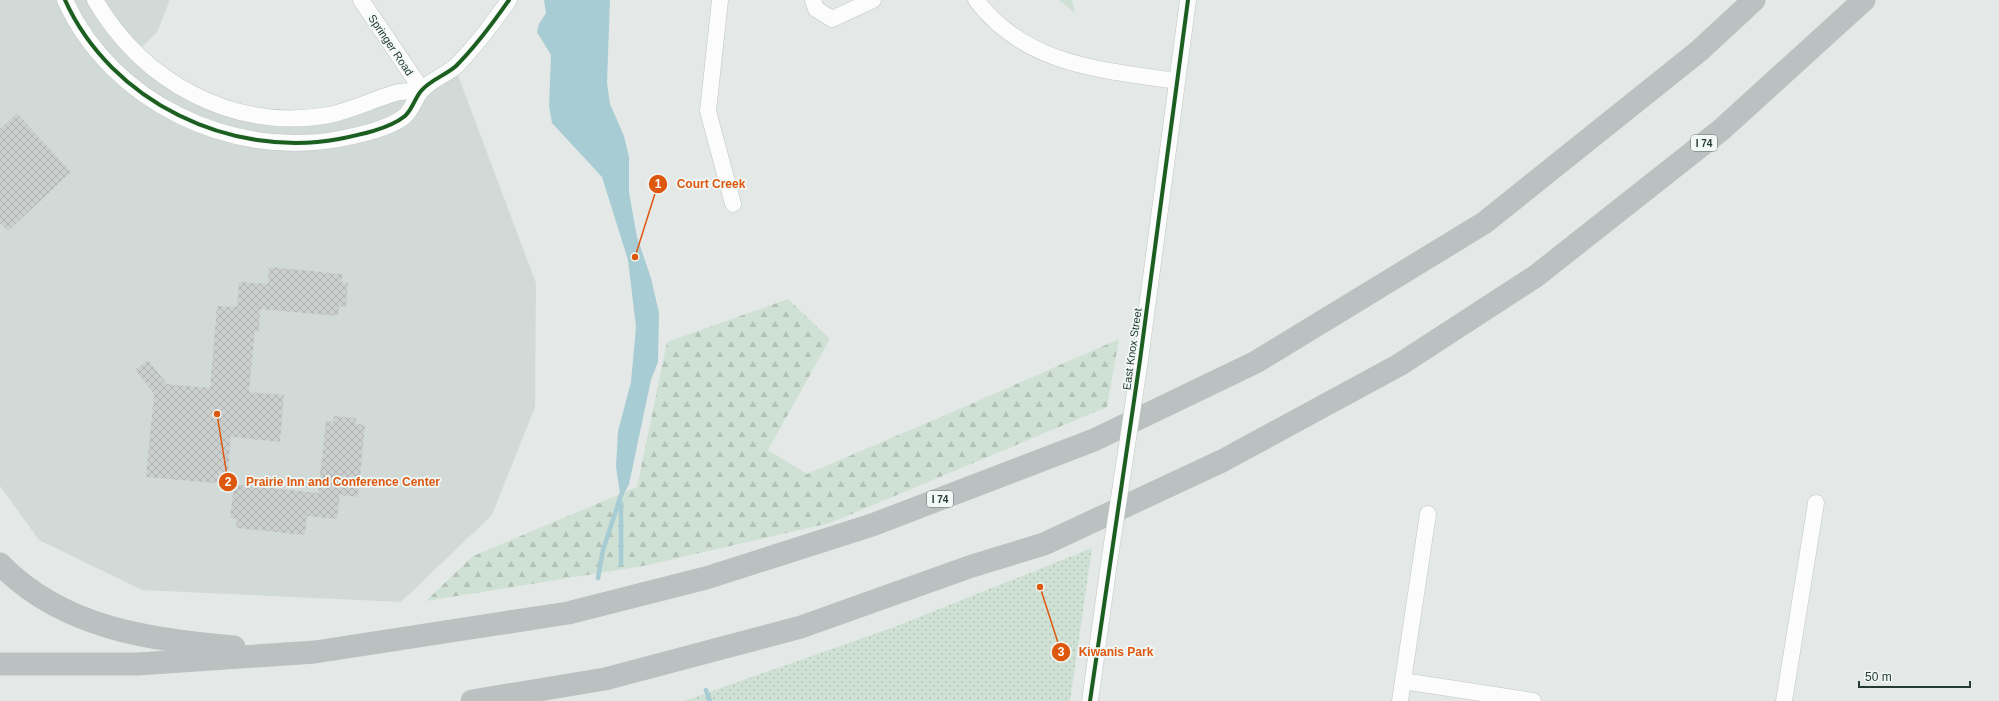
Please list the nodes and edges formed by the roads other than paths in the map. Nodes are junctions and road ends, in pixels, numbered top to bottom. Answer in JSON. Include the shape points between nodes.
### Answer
{"nodes":[{"id":1,"x":65,"y":0,"type":"edge"},
{"id":2,"x":95,"y":0,"type":"edge"},
{"id":3,"x":361,"y":0,"type":"edge"},
{"id":4,"x":509,"y":0,"type":"edge"},
{"id":5,"x":720,"y":0,"type":"edge"},
{"id":6,"x":813,"y":0,"type":"edge"},
{"id":7,"x":873,"y":0,"type":"edge"},
{"id":8,"x":976,"y":0,"type":"edge"},
{"id":9,"x":1188,"y":0,"type":"edge"},
{"id":10,"x":1754,"y":0,"type":"edge"},
{"id":11,"x":1864,"y":0,"type":"edge"},
{"id":12,"x":1177,"y":81,"type":"junction"},
{"id":13,"x":422,"y":90,"type":"junction"},
{"id":14,"x":733,"y":204,"type":"dead end"},
{"id":15,"x":1816,"y":503,"type":"dead end"},
{"id":16,"x":1428,"y":514,"type":"dead end"},
{"id":17,"x":0,"y":564,"type":"edge"},
{"id":18,"x":315,"y":652,"type":"junction"},
{"id":19,"x":0,"y":664,"type":"edge"},
{"id":20,"x":1403,"y":681,"type":"junction"},
{"id":21,"x":472,"y":701,"type":"edge"},
{"id":22,"x":1090,"y":701,"type":"edge"},
{"id":23,"x":1400,"y":701,"type":"edge"},
{"id":24,"x":1533,"y":701,"type":"edge"},
{"id":25,"x":1784,"y":701,"type":"edge"}],
"edges":[{"from":1,"to":13,"type":"street","via":[[78,24],[101,56],[135,87],[174,114],[228,134],[244,138],[302,143],[358,135],[384,127],[405,116]]},
{"from":2,"to":13,"type":"street","via":[[112,28],[135,54],[162,76],[190,93],[234,110],[275,117],[301,118],[352,110],[396,93]]},
{"from":3,"to":13,"type":"street","name":"Springer Road"},
{"from":4,"to":13,"type":"street","via":[[488,30],[455,67]]},
{"from":5,"to":14,"type":"street","via":[[708,111]]},
{"from":6,"to":7,"type":"street","via":[[816,9],[832,19]]},
{"from":8,"to":12,"type":"street","via":[[1000,25],[1041,53],[1091,69]]},
{"from":9,"to":12,"type":"street","name":"East Knox Street"},
{"from":10,"to":18,"type":"highway","number":"I 74","via":[[1699,51],[1484,223],[1256,362],[1094,440],[872,525],[706,578],[568,613]]},
{"from":11,"to":21,"type":"highway","number":"I 74","via":[[1721,130],[1536,276],[1399,365],[1222,461],[1044,544],[972,566],[801,627],[605,679]]},
{"from":12,"to":22,"type":"street","name":"East Knox Street","bridge":true,"via":[[1140,360]]},
{"from":15,"to":25,"type":"street"},
{"from":16,"to":20,"type":"street"},
{"from":17,"to":18,"type":"highway","via":[[32,592],[56,607],[85,620],[119,630],[156,639]]},
{"from":18,"to":19,"type":"highway","number":"I 74","via":[[138,664]]},
{"from":20,"to":23,"type":"street"},
{"from":20,"to":24,"type":"street"}]}
